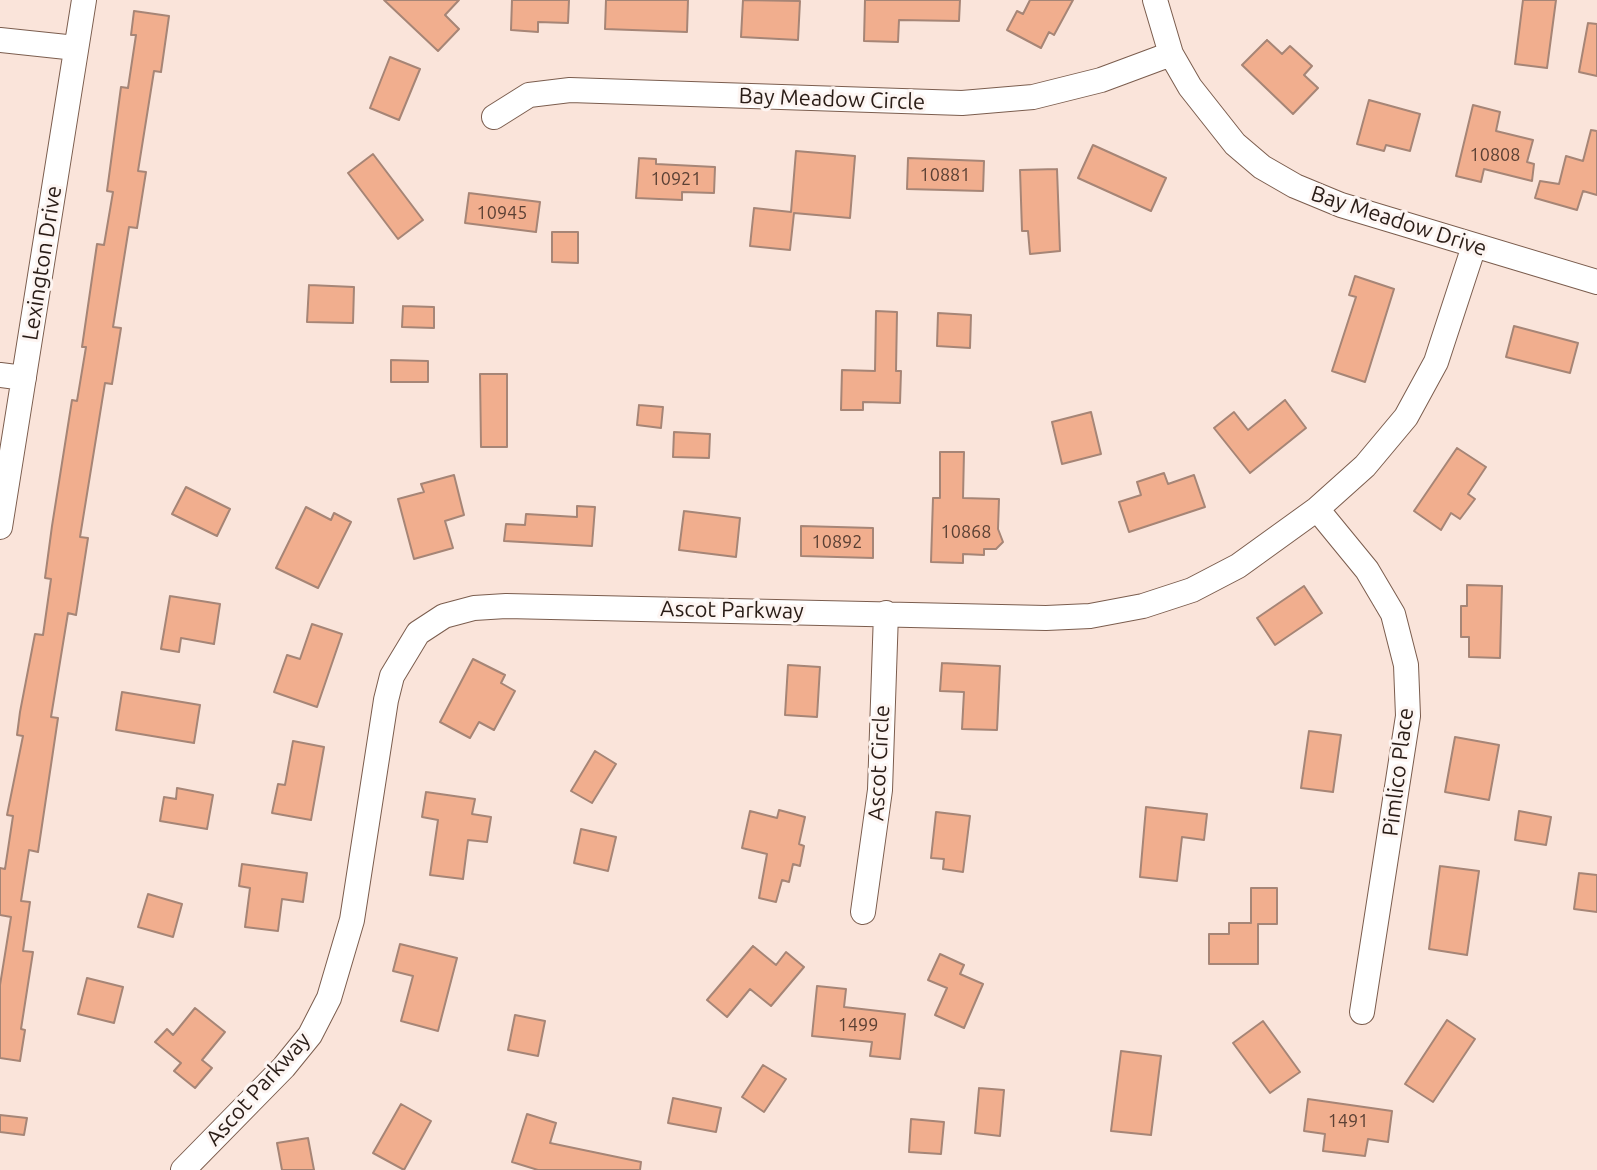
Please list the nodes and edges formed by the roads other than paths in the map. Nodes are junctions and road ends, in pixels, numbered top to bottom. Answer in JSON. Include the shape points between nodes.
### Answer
{"nodes":[{"id":1,"x":84,"y":0,"type":"edge"},
{"id":2,"x":1155,"y":0,"type":"edge"},
{"id":3,"x":0,"y":40,"type":"edge"},
{"id":4,"x":76,"y":48,"type":"junction"},
{"id":5,"x":1171,"y":54,"type":"junction"},
{"id":6,"x":494,"y":117,"type":"dead end"},
{"id":7,"x":1474,"y":246,"type":"junction"},
{"id":8,"x":1597,"y":282,"type":"edge"},
{"id":9,"x":12,"y":376,"type":"edge"},
{"id":10,"x":1317,"y":509,"type":"junction"},
{"id":11,"x":0,"y":527,"type":"edge"},
{"id":12,"x":886,"y":613,"type":"junction"},
{"id":13,"x":863,"y":912,"type":"dead end"},
{"id":14,"x":1362,"y":1012,"type":"dead end"},
{"id":15,"x":183,"y":1170,"type":"edge"}],
"edges":[{"from":1,"to":4,"type":"street","name":"Lexington Drive"},
{"from":2,"to":5,"type":"street","name":"Bay Meadow Drive"},
{"from":3,"to":4,"type":"street"},
{"from":4,"to":9,"type":"street","name":"Lexington Drive"},
{"from":5,"to":6,"type":"street","name":"Bay Meadow Circle","via":[[1033,97],[962,103],[570,90],[529,95]]},
{"from":5,"to":7,"type":"street","name":"Bay Meadow Drive","via":[[1211,117],[1262,167],[1341,205]]},
{"from":7,"to":8,"type":"street","name":"Bay Meadow Drive"},
{"from":7,"to":10,"type":"street","name":"Ascot Parkway","via":[[1436,362],[1406,417],[1365,466]]},
{"from":9,"to":11,"type":"street","name":"Lexington Drive"},
{"from":10,"to":12,"type":"street","name":"Ascot Parkway","via":[[1238,566],[1192,590],[1143,606],[1046,618]]},
{"from":10,"to":14,"type":"street","name":"Pimlico Place","via":[[1367,570],[1393,614],[1406,665],[1408,716]]},
{"from":12,"to":13,"type":"street","name":"Ascot Circle","via":[[880,790]]},
{"from":12,"to":15,"type":"street","name":"Ascot Parkway","via":[[506,606],[444,616],[418,633],[392,676],[386,700],[352,920],[329,998],[310,1035],[284,1067]]}]}
